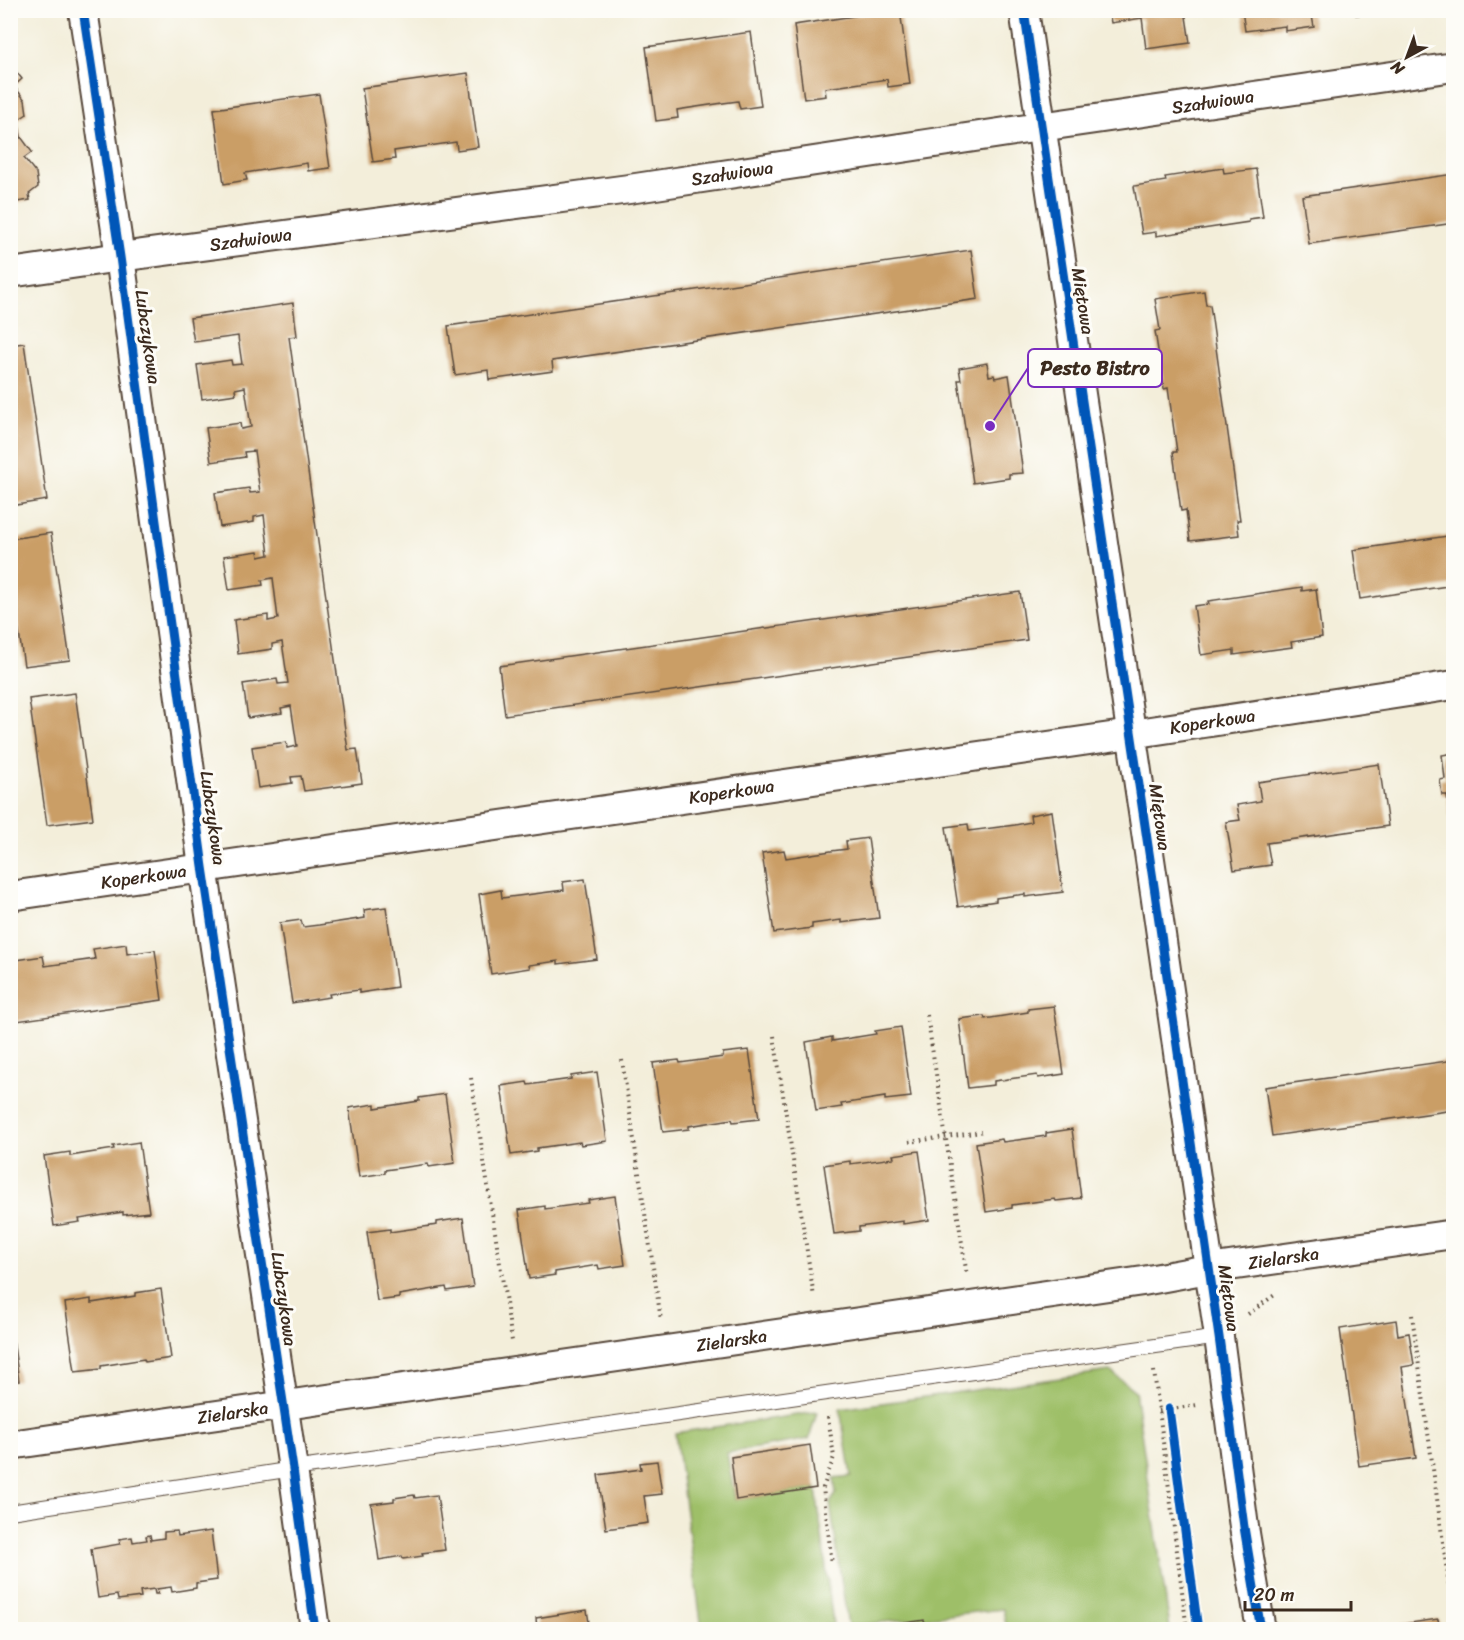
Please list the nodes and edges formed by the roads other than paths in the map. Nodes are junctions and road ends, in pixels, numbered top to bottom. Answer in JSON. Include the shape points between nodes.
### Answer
{"nodes":[{"id":1,"x":83,"y":10,"type":"edge"},
{"id":2,"x":1024,"y":10,"type":"edge"},
{"id":3,"x":1454,"y":67,"type":"edge"},
{"id":4,"x":1041,"y":127,"type":"junction"},
{"id":5,"x":120,"y":257,"type":"junction"},
{"id":6,"x":10,"y":273,"type":"edge"},
{"id":7,"x":1454,"y":685,"type":"edge"},
{"id":8,"x":1131,"y":734,"type":"junction"},
{"id":9,"x":203,"y":867,"type":"junction"},
{"id":10,"x":10,"y":896,"type":"edge"},
{"id":11,"x":1454,"y":1234,"type":"edge"},
{"id":12,"x":1208,"y":1269,"type":"junction"},
{"id":13,"x":1229,"y":1329,"type":"junction"},
{"id":14,"x":283,"y":1405,"type":"junction"},
{"id":15,"x":10,"y":1445,"type":"edge"},
{"id":16,"x":293,"y":1469,"type":"junction"},
{"id":17,"x":10,"y":1512,"type":"edge"},
{"id":18,"x":315,"y":1629,"type":"edge"},
{"id":19,"x":1261,"y":1629,"type":"edge"}],
"edges":[{"from":1,"to":5,"type":"street","name":"Lubczykowa"},
{"from":2,"to":4,"type":"street","name":"Miętowa"},
{"from":3,"to":4,"type":"street","name":"Szałwiowa"},
{"from":4,"to":5,"type":"street","name":"Szałwiowa","via":[[618,191]]},
{"from":4,"to":8,"type":"street","name":"Miętowa"},
{"from":5,"to":6,"type":"street","name":"Szałwiowa"},
{"from":5,"to":9,"type":"street","name":"Lubczykowa"},
{"from":7,"to":8,"type":"street","name":"Koperkowa"},
{"from":8,"to":9,"type":"street","name":"Koperkowa"},
{"from":8,"to":12,"type":"street","name":"Miętowa"},
{"from":9,"to":10,"type":"street","name":"Koperkowa"},
{"from":9,"to":14,"type":"street","name":"Lubczykowa"},
{"from":11,"to":12,"type":"street","name":"Zielarska"},
{"from":12,"to":13,"type":"street","name":"Miętowa"},
{"from":12,"to":14,"type":"street","name":"Zielarska"},
{"from":13,"to":16,"type":"lane","via":[[825,1393]]},
{"from":13,"to":19,"type":"street","name":"Miętowa","via":[[1244,1527]]},
{"from":14,"to":15,"type":"street","name":"Zielarska"},
{"from":14,"to":16,"type":"street","name":"Lubczykowa"},
{"from":16,"to":17,"type":"lane"},
{"from":16,"to":18,"type":"street","name":"Lubczykowa"}]}
